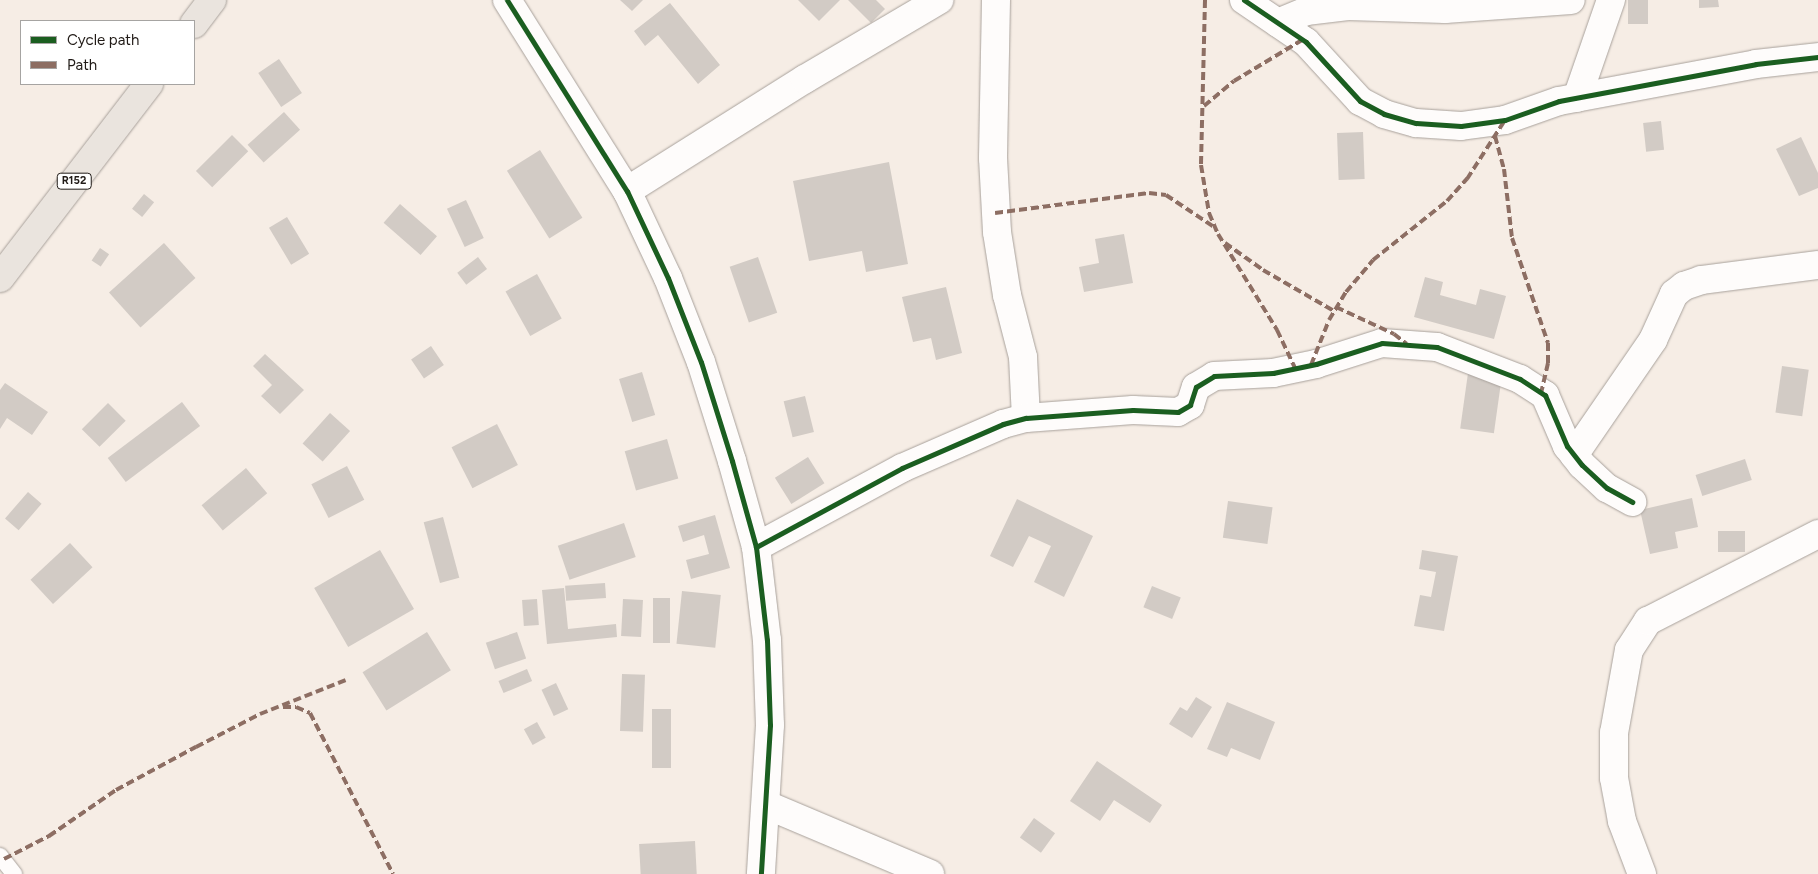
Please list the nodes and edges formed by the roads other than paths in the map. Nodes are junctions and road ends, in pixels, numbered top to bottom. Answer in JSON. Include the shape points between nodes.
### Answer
{"nodes":[{"id":1,"x":212,"y":0,"type":"edge"},
{"id":2,"x":507,"y":0,"type":"edge"},
{"id":3,"x":939,"y":0,"type":"edge"},
{"id":4,"x":996,"y":0,"type":"edge"},
{"id":5,"x":1244,"y":0,"type":"edge"},
{"id":6,"x":1571,"y":0,"type":"edge"},
{"id":7,"x":1611,"y":0,"type":"edge"},
{"id":8,"x":1408,"y":4,"type":"edge"},
{"id":9,"x":1278,"y":22,"type":"junction"},
{"id":10,"x":195,"y":23,"type":"edge"},
{"id":11,"x":1818,"y":57,"type":"edge"},
{"id":12,"x":147,"y":85,"type":"edge"},
{"id":13,"x":1577,"y":98,"type":"junction"},
{"id":14,"x":627,"y":191,"type":"junction"},
{"id":15,"x":1818,"y":265,"type":"edge"},
{"id":16,"x":0,"y":278,"type":"edge"},
{"id":17,"x":1026,"y":418,"type":"junction"},
{"id":18,"x":1574,"y":455,"type":"junction"},
{"id":19,"x":1632,"y":502,"type":"dead end"},
{"id":20,"x":1818,"y":534,"type":"edge"},
{"id":21,"x":756,"y":547,"type":"junction"},
{"id":22,"x":767,"y":805,"type":"junction"},
{"id":23,"x":0,"y":856,"type":"edge"},
{"id":24,"x":14,"y":874,"type":"edge"},
{"id":25,"x":761,"y":874,"type":"edge"},
{"id":26,"x":930,"y":874,"type":"edge"},
{"id":27,"x":1642,"y":874,"type":"edge"}],
"edges":[{"from":1,"to":10,"type":"main road"},
{"from":2,"to":14,"type":"street"},
{"from":3,"to":14,"type":"street","via":[[804,79]]},
{"from":4,"to":17,"type":"street","via":[[992,158],[997,232],[1007,295],[1023,357]]},
{"from":5,"to":9,"type":"street"},
{"from":6,"to":8,"type":"street","via":[[1483,8]]},
{"from":7,"to":13,"type":"street"},
{"from":8,"to":9,"type":"street","via":[[1348,6],[1306,12]]},
{"from":9,"to":13,"type":"street","via":[[1306,42],[1360,101],[1384,114],[1416,123],[1461,126],[1505,120]]},
{"from":11,"to":13,"type":"street","via":[[1756,64]]},
{"from":12,"to":16,"type":"main road","number":"R152"},
{"from":14,"to":21,"type":"street","via":[[668,278],[701,362]]},
{"from":15,"to":18,"type":"street","via":[[1701,280],[1684,286],[1674,294],[1652,340]]},
{"from":17,"to":18,"type":"street","via":[[1133,410],[1178,412],[1190,405],[1196,387],[1214,376],[1273,373],[1316,364],[1382,343],[1413,344],[1437,347],[1520,378],[1544,395]]},
{"from":17,"to":21,"type":"street","via":[[1003,424],[902,468]]},
{"from":18,"to":19,"type":"street","via":[[1607,488]]},
{"from":20,"to":27,"type":"street","via":[[1648,620],[1629,650],[1614,733],[1614,778],[1622,821]]},
{"from":21,"to":22,"type":"street","via":[[767,640],[770,725]]},
{"from":22,"to":25,"type":"street"},
{"from":22,"to":26,"type":"street"},
{"from":23,"to":24,"type":"lane"}]}
